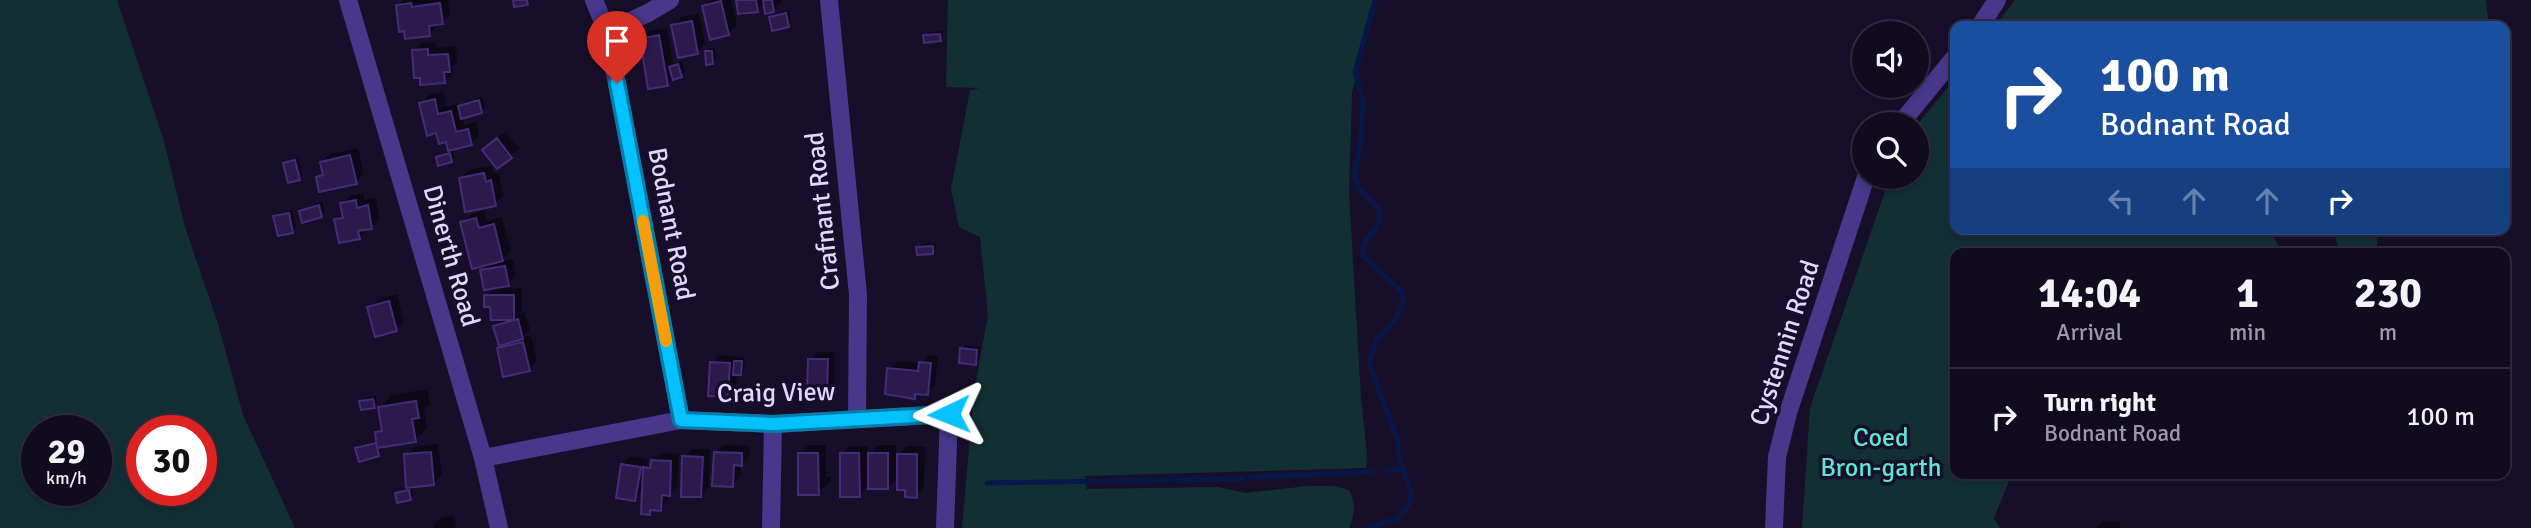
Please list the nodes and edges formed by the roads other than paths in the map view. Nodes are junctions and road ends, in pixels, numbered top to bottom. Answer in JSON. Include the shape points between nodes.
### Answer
{"nodes":[{"id":1,"x":348,"y":0,"type":"edge"},
{"id":2,"x":594,"y":0,"type":"edge"},
{"id":3,"x":670,"y":0,"type":"edge"},
{"id":4,"x":829,"y":0,"type":"edge"},
{"id":5,"x":1997,"y":0,"type":"edge"},
{"id":6,"x":1983,"y":21,"type":"edge"},
{"id":7,"x":607,"y":32,"type":"junction"},
{"id":8,"x":1950,"y":63,"type":"edge"},
{"id":9,"x":1910,"y":112,"type":"edge"},
{"id":10,"x":1862,"y":189,"type":"edge"},
{"id":11,"x":858,"y":418,"type":"junction"},
{"id":12,"x":681,"y":420,"type":"junction"},
{"id":13,"x":773,"y":424,"type":"junction"},
{"id":14,"x":483,"y":458,"type":"junction"},
{"id":15,"x":499,"y":528,"type":"edge"},
{"id":16,"x":771,"y":528,"type":"edge"},
{"id":17,"x":945,"y":528,"type":"edge"},
{"id":18,"x":1774,"y":528,"type":"edge"}],
"edges":[{"from":1,"to":14,"type":"street","name":"Dinerth Road"},
{"from":2,"to":7,"type":"street","name":"Bodnant Road"},
{"from":3,"to":7,"type":"street"},
{"from":4,"to":11,"type":"street","name":"Crafnant Road","via":[[858,295]]},
{"from":5,"to":6,"type":"street"},
{"from":7,"to":12,"type":"street","name":"Bodnant Road"},
{"from":8,"to":9,"type":"street"},
{"from":10,"to":18,"type":"street","name":"Cystennin Road","via":[[1788,413],[1780,446]]},
{"from":11,"to":13,"type":"street","name":"Craig View"},
{"from":11,"to":17,"type":"street","name":"Craig View","via":[[949,414]]},
{"from":12,"to":13,"type":"street","name":"Craig View"},
{"from":12,"to":14,"type":"street","name":"Craig View"},
{"from":13,"to":16,"type":"street"},
{"from":14,"to":15,"type":"street","name":"Dinerth Road"}]}
